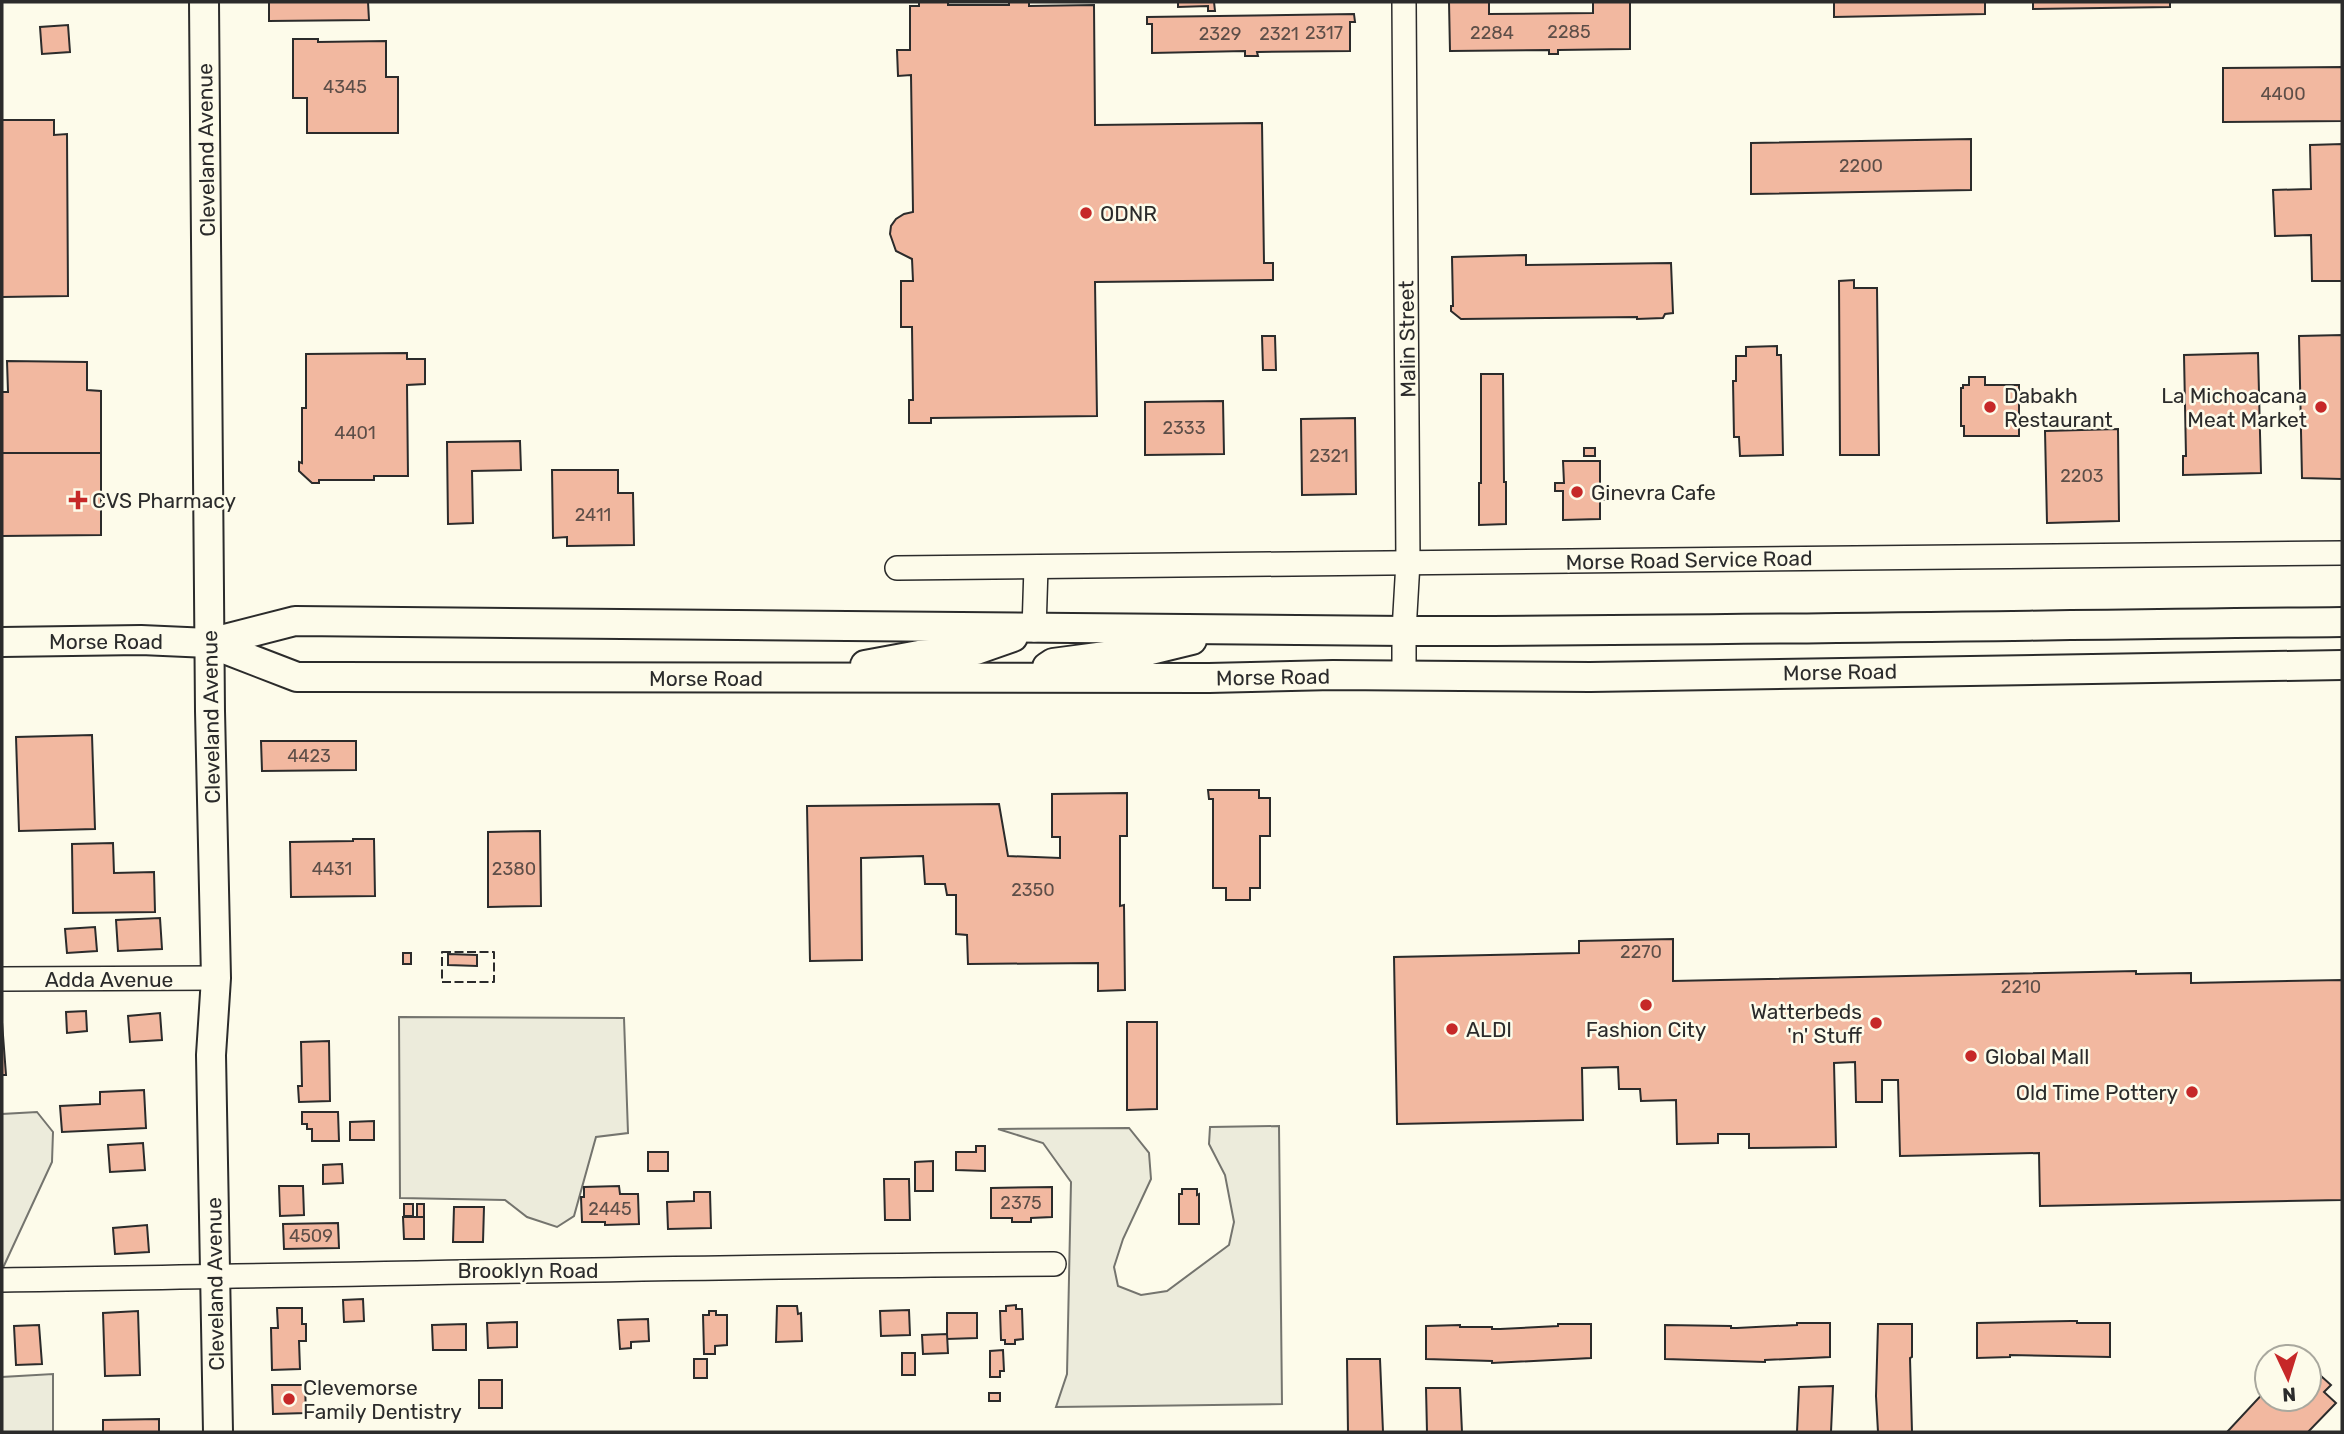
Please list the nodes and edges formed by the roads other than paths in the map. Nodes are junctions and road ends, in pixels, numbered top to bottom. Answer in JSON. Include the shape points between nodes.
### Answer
{"nodes":[{"id":1,"x":204,"y":2,"type":"edge"},
{"id":2,"x":1404,"y":2,"type":"edge"},
{"id":3,"x":2342,"y":553,"type":"edge"},
{"id":4,"x":1408,"y":562,"type":"junction"},
{"id":5,"x":1037,"y":567,"type":"junction"},
{"id":6,"x":897,"y":568,"type":"dead end"},
{"id":7,"x":2342,"y":621,"type":"edge"},
{"id":8,"x":1034,"y":630,"type":"junction"},
{"id":9,"x":1228,"y":630,"type":"junction"},
{"id":10,"x":1404,"y":631,"type":"junction"},
{"id":11,"x":2,"y":642,"type":"edge"},
{"id":12,"x":209,"y":643,"type":"junction"},
{"id":13,"x":2342,"y":665,"type":"edge"},
{"id":14,"x":789,"y":677,"type":"junction"},
{"id":15,"x":1404,"y":677,"type":"junction"},
{"id":16,"x":1031,"y":678,"type":"junction"},
{"id":17,"x":216,"y":978,"type":"junction"},
{"id":18,"x":2,"y":979,"type":"edge"},
{"id":19,"x":1054,"y":1264,"type":"dead end"},
{"id":20,"x":216,"y":1277,"type":"junction"},
{"id":21,"x":2,"y":1280,"type":"edge"},
{"id":22,"x":218,"y":1432,"type":"edge"}],
"edges":[{"from":1,"to":12,"type":"main road","name":"Cleveland Avenue"},
{"from":2,"to":4,"type":"street","name":"Malin Street"},
{"from":3,"to":4,"type":"street","name":"Morse Road Service Road"},
{"from":4,"to":5,"type":"street","name":"Morse Road Service Road"},
{"from":4,"to":10,"type":"street","name":"Malin Street"},
{"from":5,"to":6,"type":"street","name":"Morse Road Service Road"},
{"from":5,"to":8,"type":"street"},
{"from":7,"to":10,"type":"main road","name":"Morse Road"},
{"from":8,"to":9,"type":"main road","name":"Morse Road"},
{"from":8,"to":12,"type":"main road","name":"Morse Road","via":[[295,621]]},
{"from":8,"to":14,"type":"main road","via":[[976,650]]},
{"from":9,"to":10,"type":"main road","name":"Morse Road"},
{"from":9,"to":16,"type":"main road","via":[[1151,650],[1053,663]]},
{"from":10,"to":15,"type":"street","name":"Malin Street"},
{"from":11,"to":12,"type":"main road","name":"Morse Road"},
{"from":12,"to":14,"type":"main road","name":"Morse Road","via":[[297,677]]},
{"from":12,"to":17,"type":"main road","name":"Cleveland Avenue"},
{"from":13,"to":15,"type":"main road","name":"Morse Road"},
{"from":14,"to":16,"type":"main road","name":"Morse Road"},
{"from":15,"to":16,"type":"main road","name":"Morse Road"},
{"from":17,"to":18,"type":"street","name":"Adda Avenue"},
{"from":17,"to":20,"type":"main road","name":"Cleveland Avenue","via":[[211,1055]]},
{"from":19,"to":20,"type":"street","name":"Brooklyn Road"},
{"from":20,"to":21,"type":"street","name":"Brooklyn Road"},
{"from":20,"to":22,"type":"main road","name":"Cleveland Avenue"}]}
